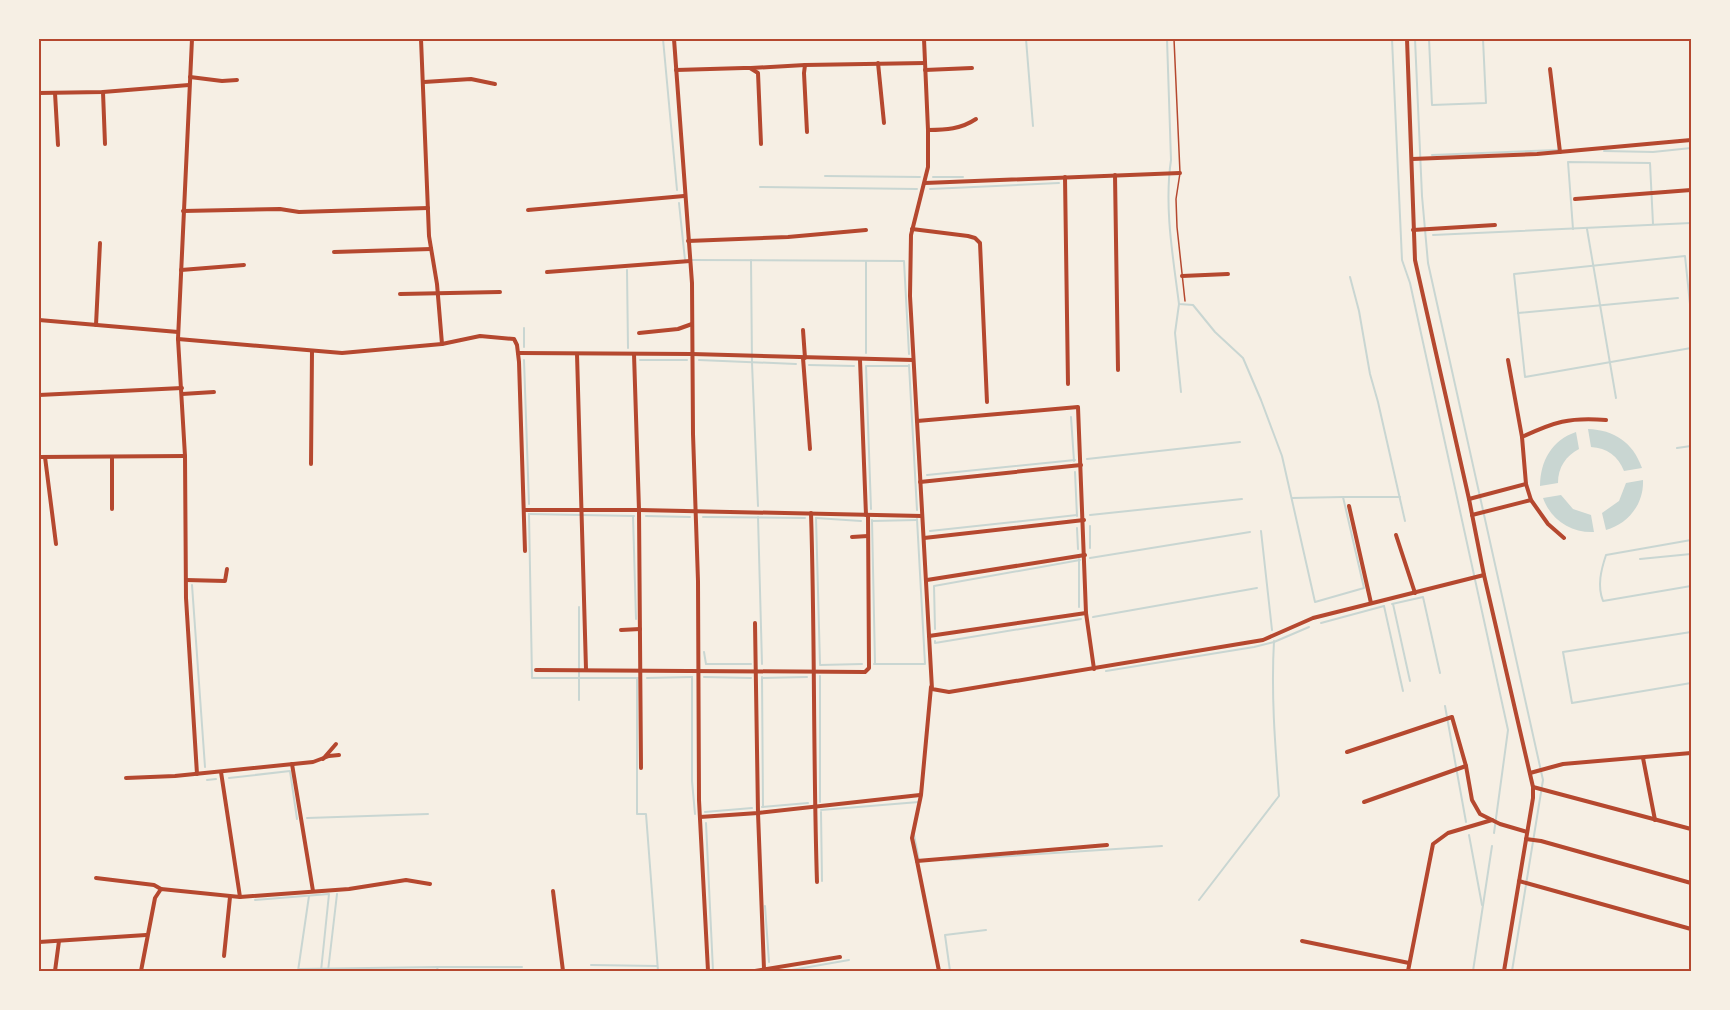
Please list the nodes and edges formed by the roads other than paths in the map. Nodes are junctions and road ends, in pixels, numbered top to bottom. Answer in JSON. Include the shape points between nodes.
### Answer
{"nodes":[{"id":1,"x":192,"y":39,"type":"edge"},
{"id":2,"x":421,"y":39,"type":"edge"},
{"id":3,"x":674,"y":39,"type":"edge"},
{"id":4,"x":924,"y":39,"type":"edge"},
{"id":5,"x":1174,"y":39,"type":"edge"},
{"id":6,"x":1407,"y":39,"type":"edge"},
{"id":7,"x":878,"y":63,"type":"junction"},
{"id":8,"x":925,"y":63,"type":"junction"},
{"id":9,"x":806,"y":65,"type":"junction"},
{"id":10,"x":750,"y":68,"type":"junction"},
{"id":11,"x":972,"y":68,"type":"dead end"},
{"id":12,"x":1551,"y":69,"type":"dead end"},
{"id":13,"x":676,"y":70,"type":"junction"},
{"id":14,"x":925,"y":70,"type":"junction"},
{"id":15,"x":190,"y":77,"type":"junction"},
{"id":16,"x":237,"y":80,"type":"dead end"},
{"id":17,"x":424,"y":82,"type":"junction"},
{"id":18,"x":495,"y":84,"type":"dead end"},
{"id":19,"x":189,"y":85,"type":"junction"},
{"id":20,"x":103,"y":92,"type":"junction"},
{"id":21,"x":39,"y":93,"type":"edge"},
{"id":22,"x":55,"y":93,"type":"junction"},
{"id":23,"x":976,"y":119,"type":"dead end"},
{"id":24,"x":884,"y":123,"type":"dead end"},
{"id":25,"x":928,"y":130,"type":"junction"},
{"id":26,"x":807,"y":132,"type":"dead end"},
{"id":27,"x":1691,"y":140,"type":"edge"},
{"id":28,"x":105,"y":144,"type":"dead end"},
{"id":29,"x":761,"y":144,"type":"dead end"},
{"id":30,"x":58,"y":145,"type":"dead end"},
{"id":31,"x":1560,"y":152,"type":"junction"},
{"id":32,"x":1412,"y":159,"type":"junction"},
{"id":33,"x":1180,"y":173,"type":"junction"},
{"id":34,"x":1115,"y":175,"type":"junction"},
{"id":35,"x":1065,"y":177,"type":"junction"},
{"id":36,"x":925,"y":183,"type":"junction"},
{"id":37,"x":1691,"y":190,"type":"edge"},
{"id":38,"x":684,"y":196,"type":"junction"},
{"id":39,"x":1575,"y":199,"type":"dead end"},
{"id":40,"x":428,"y":208,"type":"junction"},
{"id":41,"x":528,"y":210,"type":"dead end"},
{"id":42,"x":183,"y":211,"type":"junction"},
{"id":43,"x":1495,"y":225,"type":"dead end"},
{"id":44,"x":866,"y":230,"type":"dead end"},
{"id":45,"x":912,"y":230,"type":"junction"},
{"id":46,"x":1413,"y":230,"type":"junction"},
{"id":47,"x":688,"y":241,"type":"junction"},
{"id":48,"x":100,"y":243,"type":"dead end"},
{"id":49,"x":430,"y":249,"type":"junction"},
{"id":50,"x":333,"y":252,"type":"dead end"},
{"id":51,"x":690,"y":261,"type":"junction"},
{"id":52,"x":243,"y":265,"type":"dead end"},
{"id":53,"x":180,"y":270,"type":"junction"},
{"id":54,"x":547,"y":272,"type":"dead end"},
{"id":55,"x":1228,"y":274,"type":"dead end"},
{"id":56,"x":1182,"y":276,"type":"junction"},
{"id":57,"x":437,"y":292,"type":"junction"},
{"id":58,"x":500,"y":292,"type":"dead end"},
{"id":59,"x":400,"y":294,"type":"dead end"},
{"id":60,"x":1185,"y":301,"type":"dead end"},
{"id":61,"x":39,"y":320,"type":"edge"},
{"id":62,"x":692,"y":324,"type":"junction"},
{"id":63,"x":96,"y":325,"type":"junction"},
{"id":64,"x":803,"y":330,"type":"dead end"},
{"id":65,"x":178,"y":332,"type":"junction"},
{"id":66,"x":639,"y":333,"type":"dead end"},
{"id":67,"x":178,"y":339,"type":"junction"},
{"id":68,"x":441,"y":344,"type":"junction"},
{"id":69,"x":312,"y":351,"type":"junction"},
{"id":70,"x":518,"y":353,"type":"junction"},
{"id":71,"x":577,"y":354,"type":"junction"},
{"id":72,"x":633,"y":354,"type":"junction"},
{"id":73,"x":692,"y":354,"type":"junction"},
{"id":74,"x":804,"y":358,"type":"junction"},
{"id":75,"x":860,"y":360,"type":"junction"},
{"id":76,"x":913,"y":360,"type":"junction"},
{"id":77,"x":1508,"y":360,"type":"dead end"},
{"id":78,"x":1118,"y":370,"type":"dead end"},
{"id":79,"x":1068,"y":384,"type":"dead end"},
{"id":80,"x":182,"y":388,"type":"junction"},
{"id":81,"x":214,"y":392,"type":"dead end"},
{"id":82,"x":182,"y":394,"type":"junction"},
{"id":83,"x":39,"y":395,"type":"edge"},
{"id":84,"x":987,"y":402,"type":"dead end"},
{"id":85,"x":1606,"y":420,"type":"dead end"},
{"id":86,"x":917,"y":421,"type":"junction"},
{"id":87,"x":1522,"y":436,"type":"junction"},
{"id":88,"x":810,"y":449,"type":"dead end"},
{"id":89,"x":185,"y":456,"type":"junction"},
{"id":90,"x":39,"y":457,"type":"edge"},
{"id":91,"x":45,"y":457,"type":"junction"},
{"id":92,"x":112,"y":457,"type":"junction"},
{"id":93,"x":311,"y":464,"type":"dead end"},
{"id":94,"x":1081,"y":465,"type":"junction"},
{"id":95,"x":920,"y":482,"type":"junction"},
{"id":96,"x":1526,"y":484,"type":"junction"},
{"id":97,"x":1469,"y":499,"type":"junction"},
{"id":98,"x":1531,"y":500,"type":"junction"},
{"id":99,"x":1349,"y":506,"type":"dead end"},
{"id":100,"x":112,"y":509,"type":"dead end"},
{"id":101,"x":524,"y":510,"type":"junction"},
{"id":102,"x":581,"y":510,"type":"junction"},
{"id":103,"x":639,"y":510,"type":"junction"},
{"id":104,"x":696,"y":511,"type":"junction"},
{"id":105,"x":811,"y":513,"type":"junction"},
{"id":106,"x":867,"y":515,"type":"junction"},
{"id":107,"x":1472,"y":515,"type":"junction"},
{"id":108,"x":922,"y":516,"type":"junction"},
{"id":109,"x":1084,"y":520,"type":"junction"},
{"id":110,"x":1395,"y":535,"type":"dead end"},
{"id":111,"x":868,"y":536,"type":"junction"},
{"id":112,"x":852,"y":537,"type":"dead end"},
{"id":113,"x":924,"y":538,"type":"junction"},
{"id":114,"x":1564,"y":538,"type":"dead end"},
{"id":115,"x":56,"y":544,"type":"dead end"},
{"id":116,"x":525,"y":551,"type":"dead end"},
{"id":117,"x":1085,"y":555,"type":"junction"},
{"id":118,"x":227,"y":569,"type":"dead end"},
{"id":119,"x":1484,"y":575,"type":"junction"},
{"id":120,"x":186,"y":580,"type":"junction"},
{"id":121,"x":927,"y":580,"type":"junction"},
{"id":122,"x":1414,"y":593,"type":"junction"},
{"id":123,"x":1371,"y":603,"type":"junction"},
{"id":124,"x":1086,"y":613,"type":"junction"},
{"id":125,"x":755,"y":623,"type":"dead end"},
{"id":126,"x":640,"y":629,"type":"junction"},
{"id":127,"x":621,"y":630,"type":"dead end"},
{"id":128,"x":929,"y":636,"type":"junction"},
{"id":129,"x":586,"y":669,"type":"junction"},
{"id":130,"x":1094,"y":669,"type":"junction"},
{"id":131,"x":536,"y":670,"type":"dead end"},
{"id":132,"x":757,"y":670,"type":"junction"},
{"id":133,"x":698,"y":671,"type":"junction"},
{"id":134,"x":814,"y":671,"type":"junction"},
{"id":135,"x":641,"y":672,"type":"junction"},
{"id":136,"x":932,"y":688,"type":"junction"},
{"id":137,"x":336,"y":744,"type":"dead end"},
{"id":138,"x":1347,"y":752,"type":"dead end"},
{"id":139,"x":1691,"y":753,"type":"edge"},
{"id":140,"x":339,"y":755,"type":"dead end"},
{"id":141,"x":1643,"y":758,"type":"junction"},
{"id":142,"x":323,"y":759,"type":"junction"},
{"id":143,"x":292,"y":764,"type":"junction"},
{"id":144,"x":1466,"y":766,"type":"junction"},
{"id":145,"x":641,"y":768,"type":"dead end"},
{"id":146,"x":221,"y":772,"type":"junction"},
{"id":147,"x":1530,"y":773,"type":"junction"},
{"id":148,"x":197,"y":774,"type":"junction"},
{"id":149,"x":126,"y":778,"type":"dead end"},
{"id":150,"x":1533,"y":787,"type":"junction"},
{"id":151,"x":921,"y":795,"type":"junction"},
{"id":152,"x":1364,"y":802,"type":"dead end"},
{"id":153,"x":815,"y":807,"type":"junction"},
{"id":154,"x":758,"y":813,"type":"junction"},
{"id":155,"x":700,"y":817,"type":"junction"},
{"id":156,"x":1492,"y":820,"type":"junction"},
{"id":157,"x":1655,"y":820,"type":"junction"},
{"id":158,"x":1691,"y":829,"type":"edge"},
{"id":159,"x":1527,"y":832,"type":"junction"},
{"id":160,"x":1526,"y":839,"type":"junction"},
{"id":161,"x":1107,"y":845,"type":"dead end"},
{"id":162,"x":917,"y":861,"type":"junction"},
{"id":163,"x":96,"y":878,"type":"dead end"},
{"id":164,"x":1521,"y":881,"type":"junction"},
{"id":165,"x":817,"y":882,"type":"dead end"},
{"id":166,"x":1691,"y":883,"type":"edge"},
{"id":167,"x":430,"y":884,"type":"dead end"},
{"id":168,"x":161,"y":889,"type":"junction"},
{"id":169,"x":313,"y":891,"type":"junction"},
{"id":170,"x":553,"y":891,"type":"dead end"},
{"id":171,"x":230,"y":897,"type":"junction"},
{"id":172,"x":240,"y":897,"type":"junction"},
{"id":173,"x":1691,"y":929,"type":"edge"},
{"id":174,"x":147,"y":934,"type":"junction"},
{"id":175,"x":59,"y":940,"type":"junction"},
{"id":176,"x":1302,"y":941,"type":"dead end"},
{"id":177,"x":39,"y":942,"type":"edge"},
{"id":178,"x":224,"y":956,"type":"dead end"},
{"id":179,"x":840,"y":957,"type":"dead end"},
{"id":180,"x":1409,"y":963,"type":"junction"},
{"id":181,"x":764,"y":969,"type":"junction"},
{"id":182,"x":55,"y":971,"type":"edge"},
{"id":183,"x":141,"y":971,"type":"edge"},
{"id":184,"x":563,"y":971,"type":"edge"},
{"id":185,"x":708,"y":971,"type":"edge"},
{"id":186,"x":755,"y":971,"type":"edge"},
{"id":187,"x":939,"y":971,"type":"edge"},
{"id":188,"x":1408,"y":971,"type":"edge"},
{"id":189,"x":1504,"y":971,"type":"edge"}],
"edges":[{"from":1,"to":15,"type":"street"},
{"from":2,"to":17,"type":"street"},
{"from":3,"to":13,"type":"street"},
{"from":4,"to":8,"type":"street"},
{"from":5,"to":33,"type":"lane"},
{"from":6,"to":32,"type":"street"},
{"from":7,"to":8,"type":"street"},
{"from":7,"to":9,"type":"street"},
{"from":7,"to":24,"type":"street"},
{"from":8,"to":14,"type":"street"},
{"from":9,"to":10,"type":"street"},
{"from":9,"to":26,"type":"street"},
{"from":10,"to":13,"type":"street"},
{"from":10,"to":29,"type":"street","via":[[758,73]]},
{"from":11,"to":14,"type":"street"},
{"from":12,"to":31,"type":"street"},
{"from":13,"to":38,"type":"street"},
{"from":14,"to":25,"type":"street"},
{"from":15,"to":16,"type":"street"},
{"from":15,"to":19,"type":"street"},
{"from":17,"to":18,"type":"street","via":[[471,79]]},
{"from":17,"to":40,"type":"street"},
{"from":19,"to":20,"type":"street"},
{"from":19,"to":42,"type":"street"},
{"from":20,"to":22,"type":"street"},
{"from":20,"to":28,"type":"street"},
{"from":21,"to":22,"type":"street"},
{"from":22,"to":30,"type":"street"},
{"from":23,"to":25,"type":"street","via":[[965,126]]},
{"from":25,"to":36,"type":"street"},
{"from":27,"to":31,"type":"street"},
{"from":31,"to":32,"type":"street"},
{"from":32,"to":46,"type":"street"},
{"from":33,"to":34,"type":"street"},
{"from":33,"to":56,"type":"lane","via":[[1176,200]]},
{"from":34,"to":35,"type":"street"},
{"from":34,"to":78,"type":"street"},
{"from":35,"to":36,"type":"street"},
{"from":35,"to":79,"type":"street"},
{"from":36,"to":45,"type":"street"},
{"from":37,"to":39,"type":"street"},
{"from":38,"to":41,"type":"street"},
{"from":38,"to":47,"type":"street"},
{"from":40,"to":42,"type":"street"},
{"from":40,"to":49,"type":"street"},
{"from":42,"to":53,"type":"street"},
{"from":43,"to":46,"type":"street"},
{"from":44,"to":47,"type":"street"},
{"from":45,"to":76,"type":"street"},
{"from":45,"to":84,"type":"street","via":[[968,236],[980,243]]},
{"from":46,"to":97,"type":"street","via":[[1415,260]]},
{"from":47,"to":51,"type":"street"},
{"from":48,"to":63,"type":"street"},
{"from":49,"to":50,"type":"street"},
{"from":49,"to":57,"type":"street"},
{"from":51,"to":54,"type":"street"},
{"from":51,"to":62,"type":"street"},
{"from":52,"to":53,"type":"street"},
{"from":53,"to":65,"type":"street"},
{"from":55,"to":56,"type":"street"},
{"from":56,"to":60,"type":"lane"},
{"from":57,"to":58,"type":"street"},
{"from":57,"to":59,"type":"street"},
{"from":57,"to":68,"type":"street"},
{"from":61,"to":63,"type":"street"},
{"from":62,"to":66,"type":"street"},
{"from":62,"to":73,"type":"street"},
{"from":63,"to":65,"type":"street"},
{"from":64,"to":74,"type":"street"},
{"from":65,"to":67,"type":"street"},
{"from":67,"to":69,"type":"street"},
{"from":67,"to":80,"type":"street"},
{"from":68,"to":69,"type":"street","via":[[356,352]]},
{"from":68,"to":70,"type":"street","via":[[480,336],[511,338],[516,341]]},
{"from":69,"to":93,"type":"street"},
{"from":70,"to":71,"type":"street"},
{"from":70,"to":101,"type":"street"},
{"from":71,"to":72,"type":"street"},
{"from":71,"to":102,"type":"street"},
{"from":72,"to":73,"type":"street"},
{"from":72,"to":103,"type":"street"},
{"from":73,"to":74,"type":"street"},
{"from":73,"to":104,"type":"street"},
{"from":74,"to":75,"type":"street"},
{"from":74,"to":88,"type":"street"},
{"from":75,"to":76,"type":"street"},
{"from":75,"to":106,"type":"street"},
{"from":76,"to":86,"type":"street"},
{"from":77,"to":87,"type":"street"},
{"from":80,"to":82,"type":"street"},
{"from":80,"to":83,"type":"street"},
{"from":81,"to":82,"type":"street"},
{"from":82,"to":89,"type":"street"},
{"from":85,"to":87,"type":"street","via":[[1566,420]]},
{"from":86,"to":94,"type":"street","via":[[1078,407]]},
{"from":86,"to":95,"type":"street"},
{"from":87,"to":96,"type":"street"},
{"from":89,"to":92,"type":"street"},
{"from":89,"to":120,"type":"street"},
{"from":90,"to":91,"type":"street"},
{"from":91,"to":92,"type":"street"},
{"from":91,"to":115,"type":"street"},
{"from":92,"to":100,"type":"street"},
{"from":94,"to":95,"type":"street"},
{"from":94,"to":109,"type":"street"},
{"from":95,"to":108,"type":"street"},
{"from":96,"to":97,"type":"street"},
{"from":96,"to":98,"type":"street"},
{"from":97,"to":107,"type":"street"},
{"from":98,"to":107,"type":"street"},
{"from":98,"to":114,"type":"street"},
{"from":99,"to":123,"type":"street"},
{"from":101,"to":102,"type":"street"},
{"from":101,"to":116,"type":"street"},
{"from":102,"to":103,"type":"street"},
{"from":102,"to":129,"type":"street"},
{"from":103,"to":104,"type":"street"},
{"from":103,"to":126,"type":"street"},
{"from":104,"to":105,"type":"street"},
{"from":104,"to":133,"type":"street"},
{"from":105,"to":106,"type":"street"},
{"from":105,"to":134,"type":"street"},
{"from":106,"to":108,"type":"street"},
{"from":106,"to":111,"type":"street"},
{"from":107,"to":119,"type":"street"},
{"from":108,"to":113,"type":"street"},
{"from":109,"to":113,"type":"street"},
{"from":109,"to":117,"type":"street"},
{"from":110,"to":122,"type":"street"},
{"from":111,"to":112,"type":"street"},
{"from":111,"to":134,"type":"street","via":[[869,668],[865,672]]},
{"from":113,"to":121,"type":"street"},
{"from":117,"to":121,"type":"street"},
{"from":117,"to":124,"type":"street"},
{"from":118,"to":120,"type":"street","via":[[225,581]]},
{"from":119,"to":122,"type":"street"},
{"from":119,"to":147,"type":"street"},
{"from":120,"to":148,"type":"street"},
{"from":121,"to":128,"type":"street"},
{"from":122,"to":123,"type":"street"},
{"from":123,"to":130,"type":"street","via":[[1313,618],[1263,640]]},
{"from":124,"to":128,"type":"street"},
{"from":124,"to":130,"type":"street"},
{"from":125,"to":132,"type":"street"},
{"from":126,"to":127,"type":"street"},
{"from":126,"to":135,"type":"street"},
{"from":128,"to":136,"type":"street"},
{"from":129,"to":131,"type":"street"},
{"from":129,"to":135,"type":"street"},
{"from":130,"to":136,"type":"street","via":[[949,692]]},
{"from":132,"to":133,"type":"street"},
{"from":132,"to":134,"type":"street"},
{"from":132,"to":154,"type":"street"},
{"from":133,"to":135,"type":"street"},
{"from":133,"to":155,"type":"street"},
{"from":134,"to":153,"type":"street"},
{"from":135,"to":145,"type":"street"},
{"from":136,"to":151,"type":"street"},
{"from":137,"to":142,"type":"street"},
{"from":138,"to":144,"type":"street","via":[[1452,717]]},
{"from":139,"to":141,"type":"street"},
{"from":140,"to":142,"type":"street"},
{"from":141,"to":147,"type":"street","via":[[1563,764]]},
{"from":141,"to":157,"type":"street"},
{"from":142,"to":143,"type":"street"},
{"from":143,"to":146,"type":"street"},
{"from":143,"to":169,"type":"street"},
{"from":144,"to":152,"type":"street"},
{"from":144,"to":156,"type":"street","via":[[1472,800],[1480,814]]},
{"from":146,"to":148,"type":"street"},
{"from":146,"to":172,"type":"street"},
{"from":147,"to":150,"type":"street"},
{"from":148,"to":149,"type":"street"},
{"from":150,"to":157,"type":"street"},
{"from":150,"to":159,"type":"street"},
{"from":151,"to":153,"type":"street"},
{"from":151,"to":162,"type":"street","via":[[912,838]]},
{"from":153,"to":154,"type":"street"},
{"from":153,"to":165,"type":"street"},
{"from":154,"to":155,"type":"street"},
{"from":154,"to":181,"type":"street"},
{"from":155,"to":185,"type":"street"},
{"from":156,"to":159,"type":"street"},
{"from":156,"to":180,"type":"street","via":[[1448,833],[1433,844]]},
{"from":157,"to":158,"type":"street"},
{"from":159,"to":160,"type":"street"},
{"from":160,"to":164,"type":"street"},
{"from":160,"to":166,"type":"street"},
{"from":161,"to":162,"type":"street"},
{"from":162,"to":187,"type":"street"},
{"from":163,"to":168,"type":"street"},
{"from":164,"to":173,"type":"street"},
{"from":164,"to":189,"type":"street"},
{"from":167,"to":169,"type":"street","via":[[406,880]]},
{"from":168,"to":171,"type":"street"},
{"from":168,"to":174,"type":"street","via":[[155,898]]},
{"from":169,"to":172,"type":"street"},
{"from":170,"to":184,"type":"street"},
{"from":171,"to":172,"type":"street"},
{"from":171,"to":178,"type":"street"},
{"from":174,"to":175,"type":"street"},
{"from":174,"to":183,"type":"street"},
{"from":175,"to":177,"type":"street"},
{"from":175,"to":182,"type":"street"},
{"from":176,"to":180,"type":"street"},
{"from":179,"to":181,"type":"street"},
{"from":180,"to":188,"type":"street"},
{"from":181,"to":186,"type":"street"}]}
